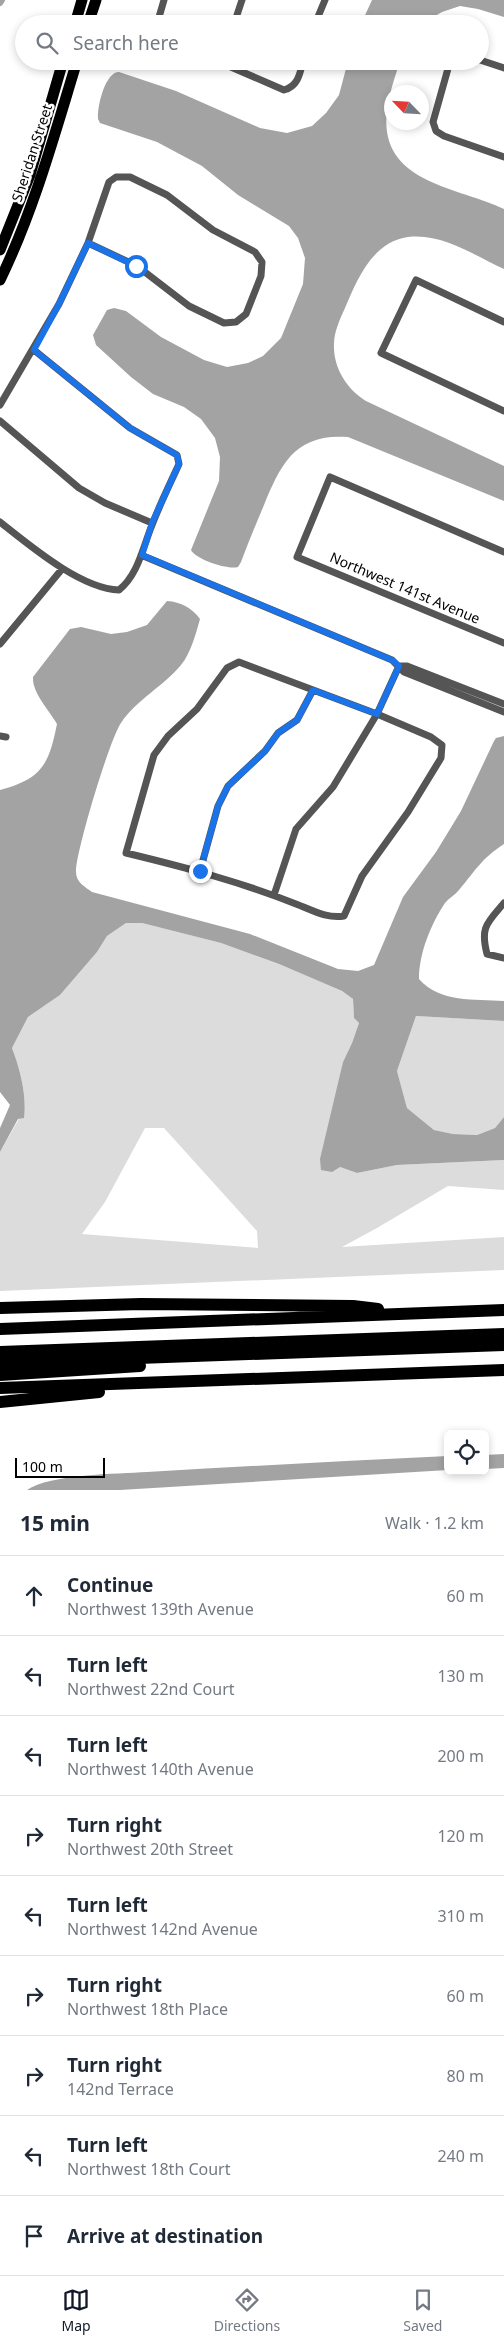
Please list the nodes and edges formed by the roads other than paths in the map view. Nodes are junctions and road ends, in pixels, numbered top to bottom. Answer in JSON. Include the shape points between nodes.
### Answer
{"nodes":[{"id":1,"x":82,"y":0,"type":"edge"},
{"id":2,"x":96,"y":0,"type":"edge"},
{"id":3,"x":164,"y":0,"type":"edge"},
{"id":4,"x":242,"y":0,"type":"edge"},
{"id":5,"x":325,"y":0,"type":"edge"},
{"id":6,"x":78,"y":15,"type":"edge"},
{"id":7,"x":91,"y":15,"type":"edge"},
{"id":8,"x":160,"y":15,"type":"edge"},
{"id":9,"x":237,"y":15,"type":"edge"},
{"id":10,"x":318,"y":15,"type":"edge"},
{"id":11,"x":489,"y":63,"type":"edge"},
{"id":12,"x":504,"y":68,"type":"edge"},
{"id":13,"x":61,"y":70,"type":"edge"},
{"id":14,"x":74,"y":70,"type":"edge"},
{"id":15,"x":237,"y":70,"type":"edge"},
{"id":16,"x":300,"y":70,"type":"edge"},
{"id":17,"x":448,"y":70,"type":"edge"},
{"id":18,"x":504,"y":157,"type":"edge"},
{"id":19,"x":88,"y":243,"type":"junction"},
{"id":20,"x":0,"y":250,"type":"edge"},
{"id":21,"x":0,"y":280,"type":"edge"},
{"id":22,"x":504,"y":322,"type":"edge"},
{"id":23,"x":34,"y":350,"type":"junction"},
{"id":24,"x":0,"y":406,"type":"edge"},
{"id":25,"x":504,"y":411,"type":"edge"},
{"id":26,"x":0,"y":421,"type":"edge"},
{"id":27,"x":0,"y":523,"type":"edge"},
{"id":28,"x":152,"y":523,"type":"junction"},
{"id":29,"x":504,"y":552,"type":"edge"},
{"id":30,"x":142,"y":555,"type":"junction"},
{"id":31,"x":62,"y":569,"type":"junction"},
{"id":32,"x":504,"y":643,"type":"edge"},
{"id":33,"x":0,"y":644,"type":"edge"},
{"id":34,"x":399,"y":666,"type":"junction"},
{"id":35,"x":313,"y":690,"type":"junction"},
{"id":36,"x":504,"y":704,"type":"edge"},
{"id":37,"x":504,"y":712,"type":"edge"},
{"id":38,"x":377,"y":714,"type":"junction"},
{"id":39,"x":200,"y":871,"type":"junction"},
{"id":40,"x":274,"y":895,"type":"junction"},
{"id":41,"x":504,"y":903,"type":"edge"},
{"id":42,"x":504,"y":958,"type":"edge"},
{"id":43,"x":0,"y":1308,"type":"edge"},
{"id":44,"x":504,"y":1310,"type":"edge"},
{"id":45,"x":418,"y":1313,"type":"junction"},
{"id":46,"x":0,"y":1329,"type":"edge"},
{"id":47,"x":504,"y":1334,"type":"edge"},
{"id":48,"x":504,"y":1345,"type":"edge"},
{"id":49,"x":0,"y":1352,"type":"edge"},
{"id":50,"x":313,"y":1352,"type":"junction"},
{"id":51,"x":0,"y":1363,"type":"edge"},
{"id":52,"x":504,"y":1370,"type":"edge"},
{"id":53,"x":0,"y":1375,"type":"edge"},
{"id":54,"x":227,"y":1380,"type":"junction"},
{"id":55,"x":0,"y":1388,"type":"edge"},
{"id":56,"x":0,"y":1402,"type":"edge"}],
"edges":[{"from":1,"to":6,"type":"main road"},
{"from":2,"to":7,"type":"main road"},
{"from":3,"to":8,"type":"street"},
{"from":4,"to":9,"type":"street"},
{"from":5,"to":10,"type":"street"},
{"from":11,"to":12,"type":"street"},
{"from":13,"to":20,"type":"main road","name":"Sheridan Street","via":[[30,175]]},
{"from":14,"to":21,"type":"main road","name":"Sheridan Street","via":[[41,181],[19,242]]},
{"from":15,"to":16,"type":"street","via":[[284,90],[291,88]]},
{"from":17,"to":18,"type":"street","via":[[433,122],[436,131]]},
{"from":19,"to":19,"type":"street","via":[[136,266],[189,306],[224,323],[236,322],[246,314],[261,276],[262,262],[255,252],[213,230],[166,195],[130,177],[116,177],[109,182]]},
{"from":19,"to":23,"type":"street"},
{"from":22,"to":25,"type":"street","via":[[416,280],[381,353]]},
{"from":23,"to":24,"type":"street"},
{"from":23,"to":28,"type":"street","via":[[130,428],[177,455],[179,464]]},
{"from":26,"to":28,"type":"street","via":[[79,488]]},
{"from":27,"to":31,"type":"street"},
{"from":28,"to":30,"type":"street"},
{"from":29,"to":32,"type":"street","name":"Northwest 141st Avenue","via":[[330,477],[297,557]]},
{"from":30,"to":31,"type":"street","via":[[128,583],[119,590],[108,590]]},
{"from":30,"to":34,"type":"street","via":[[392,660]]},
{"from":31,"to":33,"type":"street"},
{"from":34,"to":36,"type":"street","via":[[407,666]]},
{"from":34,"to":37,"type":"street","via":[[404,672]]},
{"from":34,"to":38,"type":"street"},
{"from":35,"to":38,"type":"street"},
{"from":35,"to":39,"type":"street","via":[[297,720],[278,733],[265,751],[228,786],[218,806]]},
{"from":35,"to":39,"type":"street","via":[[239,662],[227,668],[197,710],[168,736],[154,755],[126,853]]},
{"from":38,"to":40,"type":"street","via":[[334,787],[296,829]]},
{"from":38,"to":40,"type":"street","via":[[442,745],[442,758],[362,876],[344,916],[333,918]]},
{"from":39,"to":40,"type":"street"},
{"from":41,"to":42,"type":"street","via":[[485,925],[484,943],[487,954]]},
{"from":43,"to":45,"type":"highway","via":[[196,1304],[353,1306]]},
{"from":44,"to":45,"type":"highway"},
{"from":45,"to":46,"type":"highway"},
{"from":47,"to":49,"type":"highway"},
{"from":48,"to":50,"type":"highway"},
{"from":50,"to":51,"type":"highway"},
{"from":50,"to":53,"type":"highway","via":[[300,1357]]},
{"from":52,"to":54,"type":"highway"},
{"from":54,"to":55,"type":"highway"},
{"from":54,"to":56,"type":"highway"}]}
